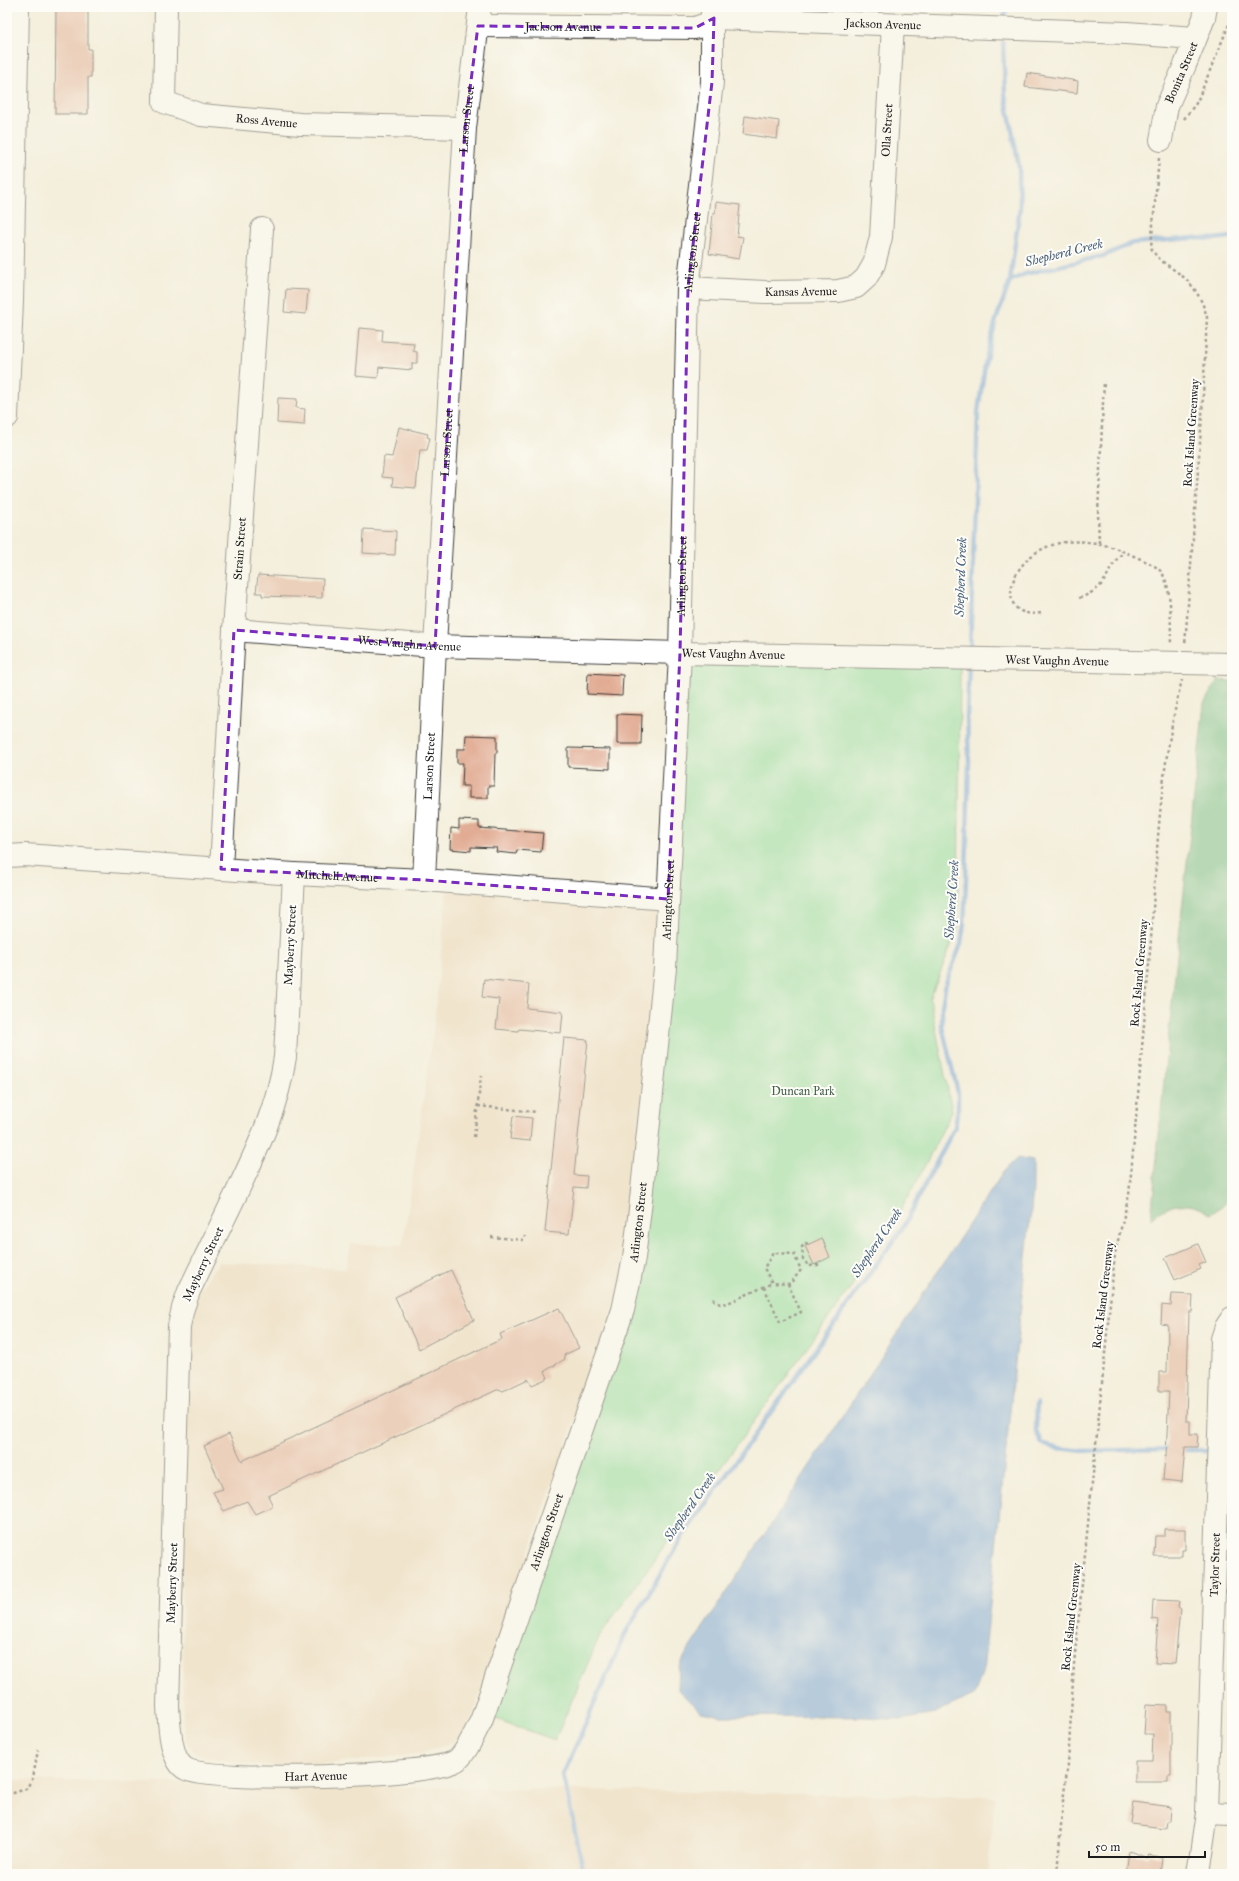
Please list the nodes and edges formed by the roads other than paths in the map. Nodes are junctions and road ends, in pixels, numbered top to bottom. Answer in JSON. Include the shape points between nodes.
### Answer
{"nodes":[{"id":1,"x":18,"y":7,"type":"edge"},
{"id":2,"x":166,"y":7,"type":"edge"},
{"id":3,"x":1206,"y":7,"type":"edge"},
{"id":4,"x":713,"y":12,"type":"edge"},
{"id":5,"x":479,"y":17,"type":"edge"},
{"id":6,"x":893,"y":24,"type":"junction"},
{"id":7,"x":1196,"y":38,"type":"junction"},
{"id":8,"x":465,"y":128,"type":"junction"},
{"id":9,"x":1161,"y":140,"type":"dead end"},
{"id":10,"x":262,"y":229,"type":"dead end"},
{"id":11,"x":881,"y":236,"type":"joint"},
{"id":12,"x":688,"y":288,"type":"junction"},
{"id":13,"x":7,"y":418,"type":"edge"},
{"id":14,"x":234,"y":630,"type":"junction"},
{"id":15,"x":435,"y":646,"type":"junction"},
{"id":16,"x":680,"y":653,"type":"junction"},
{"id":17,"x":1232,"y":664,"type":"edge"},
{"id":18,"x":7,"y":856,"type":"edge"},
{"id":19,"x":221,"y":869,"type":"junction"},
{"id":20,"x":294,"y":874,"type":"junction"},
{"id":21,"x":424,"y":880,"type":"junction"},
{"id":22,"x":668,"y":899,"type":"junction"},
{"id":23,"x":1232,"y":1319,"type":"edge"},
{"id":24,"x":457,"y":1760,"type":"joint"},
{"id":25,"x":179,"y":1761,"type":"joint"},
{"id":26,"x":1207,"y":1813,"type":"junction"},
{"id":27,"x":1232,"y":1814,"type":"edge"},
{"id":28,"x":1198,"y":1874,"type":"edge"}],
"edges":[{"from":1,"to":13,"type":"street"},
{"from":2,"to":8,"type":"street","name":"Ross Avenue","via":[[164,102],[201,115],[300,124]]},
{"from":3,"to":7,"type":"street","name":"Bonita Street"},
{"from":4,"to":5,"type":"street","name":"Jackson Avenue","via":[[706,24],[695,28]]},
{"from":4,"to":6,"type":"street","name":"Jackson Avenue"},
{"from":4,"to":12,"type":"street","name":"Arlington Street","via":[[712,82]]},
{"from":5,"to":8,"type":"street","name":"Larson Street"},
{"from":6,"to":7,"type":"street","name":"Jackson Avenue"},
{"from":6,"to":11,"type":"street","name":"Olla Street"},
{"from":7,"to":9,"type":"street","name":"Bonita Street","via":[[1167,106]]},
{"from":8,"to":15,"type":"street","name":"Larson Street"},
{"from":10,"to":14,"type":"street","name":"Strain Street"},
{"from":11,"to":12,"type":"street","name":"Kansas Avenue","via":[[874,264],[866,278],[856,287],[838,291],[765,292]]},
{"from":12,"to":16,"type":"street","name":"Arlington Street"},
{"from":14,"to":15,"type":"street","name":"West Vaughn Avenue"},
{"from":14,"to":19,"type":"street","name":"Strain Street"},
{"from":15,"to":16,"type":"street","name":"West Vaughn Avenue"},
{"from":15,"to":21,"type":"street","name":"Larson Street"},
{"from":16,"to":17,"type":"street","name":"West Vaughn Avenue"},
{"from":16,"to":22,"type":"street","name":"Arlington Street"},
{"from":18,"to":19,"type":"street","name":"Mitchell Avenue","via":[[25,855]]},
{"from":19,"to":20,"type":"street","name":"Mitchell Avenue"},
{"from":20,"to":21,"type":"street","name":"Mitchell Avenue"},
{"from":20,"to":25,"type":"street","name":"Mayberry Street","via":[[282,1079],[261,1140],[189,1291],[179,1326],[168,1706],[171,1740]]},
{"from":21,"to":22,"type":"street","name":"Mitchell Avenue"},
{"from":22,"to":24,"type":"street","name":"Arlington Street","via":[[659,1038],[629,1286],[623,1310],[481,1720]]},
{"from":23,"to":26,"type":"street","name":"Taylor Street","via":[[1222,1339]]},
{"from":24,"to":25,"type":"street","name":"Hart Avenue","via":[[432,1768],[305,1778],[198,1772],[185,1769]]},
{"from":26,"to":27,"type":"street"},
{"from":26,"to":28,"type":"street","name":"Taylor Street"}]}
